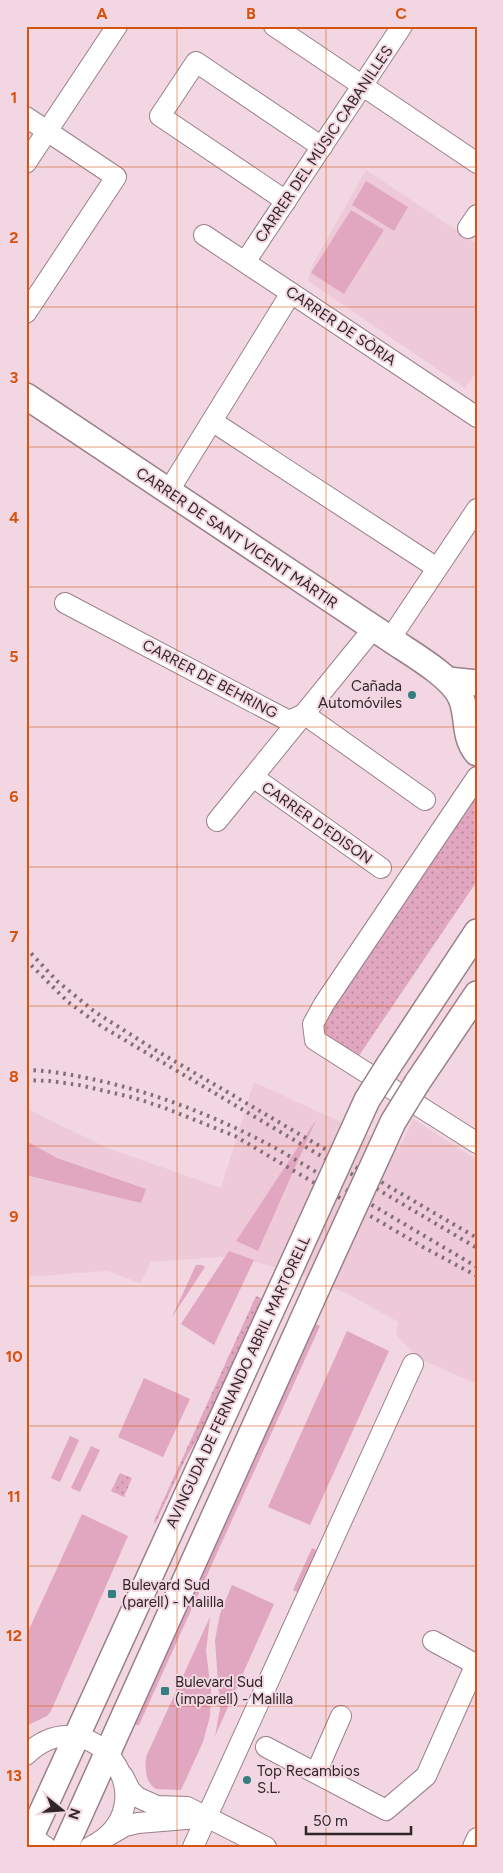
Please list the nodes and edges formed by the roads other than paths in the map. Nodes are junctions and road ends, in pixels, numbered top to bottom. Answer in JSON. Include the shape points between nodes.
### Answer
{"nodes":[{"id":1,"x":117,"y":26,"type":"edge"},
{"id":2,"x":274,"y":26,"type":"edge"},
{"id":3,"x":402,"y":26,"type":"edge"},
{"id":4,"x":362,"y":86,"type":"junction"},
{"id":5,"x":26,"y":118,"type":"edge"},
{"id":6,"x":47,"y":131,"type":"junction"},
{"id":7,"x":322,"y":147,"type":"junction"},
{"id":8,"x":26,"y":163,"type":"edge"},
{"id":9,"x":477,"y":163,"type":"edge"},
{"id":10,"x":286,"y":201,"type":"junction"},
{"id":11,"x":204,"y":235,"type":"dead end"},
{"id":12,"x":245,"y":262,"type":"junction"},
{"id":13,"x":291,"y":293,"type":"junction"},
{"id":14,"x":26,"y":313,"type":"edge"},
{"id":15,"x":26,"y":396,"type":"edge"},
{"id":16,"x":477,"y":417,"type":"edge"},
{"id":17,"x":221,"y":426,"type":"dead end"},
{"id":18,"x":168,"y":492,"type":"junction"},
{"id":19,"x":477,"y":509,"type":"edge"},
{"id":20,"x":437,"y":568,"type":"junction"},
{"id":21,"x":65,"y":603,"type":"dead end"},
{"id":22,"x":381,"y":634,"type":"junction"},
{"id":23,"x":448,"y":680,"type":"junction"},
{"id":24,"x":477,"y":683,"type":"edge"},
{"id":25,"x":477,"y":706,"type":"edge"},
{"id":26,"x":304,"y":714,"type":"junction"},
{"id":27,"x":474,"y":750,"type":"edge"},
{"id":28,"x":253,"y":777,"type":"junction"},
{"id":29,"x":477,"y":777,"type":"edge"},
{"id":30,"x":425,"y":800,"type":"dead end"},
{"id":31,"x":217,"y":821,"type":"dead end"},
{"id":32,"x":381,"y":868,"type":"dead end"},
{"id":33,"x":477,"y":932,"type":"edge"},
{"id":34,"x":477,"y":994,"type":"edge"},
{"id":35,"x":477,"y":1143,"type":"edge"},
{"id":36,"x":413,"y":1364,"type":"dead end"},
{"id":37,"x":433,"y":1641,"type":"dead end"},
{"id":38,"x":476,"y":1665,"type":"edge"},
{"id":39,"x":341,"y":1716,"type":"dead end"},
{"id":40,"x":75,"y":1737,"type":"junction"},
{"id":41,"x":266,"y":1747,"type":"dead end"},
{"id":42,"x":108,"y":1752,"type":"junction"},
{"id":43,"x":26,"y":1755,"type":"edge"},
{"id":44,"x":316,"y":1773,"type":"junction"},
{"id":45,"x":122,"y":1775,"type":"junction"},
{"id":46,"x":207,"y":1817,"type":"junction"},
{"id":47,"x":477,"y":1838,"type":"edge"},
{"id":48,"x":31,"y":1840,"type":"edge"},
{"id":49,"x":97,"y":1843,"type":"edge"},
{"id":50,"x":65,"y":1847,"type":"edge"},
{"id":51,"x":193,"y":1847,"type":"edge"},
{"id":52,"x":266,"y":1847,"type":"edge"},
{"id":53,"x":473,"y":1847,"type":"edge"}],
"edges":[{"from":1,"to":6,"type":"street"},
{"from":2,"to":4,"type":"street"},
{"from":3,"to":4,"type":"street","name":"CARRER DEL MÚSIC CABANILLES"},
{"from":4,"to":7,"type":"street","name":"CARRER DEL MÚSIC CABANILLES"},
{"from":4,"to":9,"type":"street"},
{"from":5,"to":6,"type":"street"},
{"from":6,"to":8,"type":"street"},
{"from":6,"to":14,"type":"street","via":[[116,177]]},
{"from":7,"to":10,"type":"street","name":"CARRER DEL MÚSIC CABANILLES"},
{"from":7,"to":10,"type":"street","via":[[196,62],[160,116]]},
{"from":10,"to":12,"type":"street","name":"CARRER DEL MÚSIC CABANILLES"},
{"from":11,"to":12,"type":"street","name":"CARRER DE SÒRIA"},
{"from":12,"to":13,"type":"street","name":"CARRER DE SÒRIA"},
{"from":13,"to":16,"type":"street","name":"CARRER DE SÒRIA"},
{"from":13,"to":18,"type":"street"},
{"from":15,"to":18,"type":"main road","name":"CARRER DE SANT VICENT MÀRTIR"},
{"from":17,"to":20,"type":"street"},
{"from":18,"to":22,"type":"main road","name":"CARRER DE SANT VICENT MÀRTIR"},
{"from":19,"to":20,"type":"street"},
{"from":20,"to":22,"type":"street"},
{"from":21,"to":26,"type":"street","name":"CARRER DE BEHRING","via":[[289,721]]},
{"from":22,"to":23,"type":"main road","name":"CARRER DE SANT VICENT MÀRTIR"},
{"from":22,"to":26,"type":"street"},
{"from":23,"to":24,"type":"main road","name":"CARRER DE SANT VICENT MÀRTIR"},
{"from":23,"to":27,"type":"main road","name":"CARRER DE SANT VICENT MÀRTIR","via":[[461,698],[467,734]]},
{"from":25,"to":27,"type":"main road","name":"CARRER DE SANT VICENT MÀRTIR"},
{"from":26,"to":28,"type":"street"},
{"from":26,"to":30,"type":"street"},
{"from":28,"to":31,"type":"street"},
{"from":28,"to":32,"type":"street","name":"CARRER D'EDISON"},
{"from":29,"to":35,"type":"street","via":[[313,1024],[315,1040]]},
{"from":33,"to":40,"type":"main road","name":"AVINGUDA DE FERNANDO ABRIL MARTORELL","bridge":true,"via":[[366,1100]]},
{"from":34,"to":42,"type":"main road","bridge":true,"via":[[393,1122]]},
{"from":36,"to":46,"type":"street"},
{"from":37,"to":38,"type":"street"},
{"from":38,"to":44,"type":"street","via":[[426,1776],[386,1810]]},
{"from":39,"to":44,"type":"street"},
{"from":40,"to":42,"type":"street"},
{"from":40,"to":43,"type":"street","via":[[48,1740]]},
{"from":40,"to":48,"type":"main road","name":"AVINGUDA DE FERNANDO ABRIL MARTORELL"},
{"from":41,"to":44,"type":"street"},
{"from":42,"to":45,"type":"street"},
{"from":42,"to":50,"type":"main road"},
{"from":45,"to":46,"type":"street","via":[[137,1797],[158,1806],[187,1808]]},
{"from":45,"to":49,"type":"street","via":[[124,1806],[115,1828]]},
{"from":46,"to":49,"type":"street","via":[[124,1826]]},
{"from":46,"to":51,"type":"street"},
{"from":46,"to":52,"type":"street"},
{"from":47,"to":53,"type":"street"}]}
